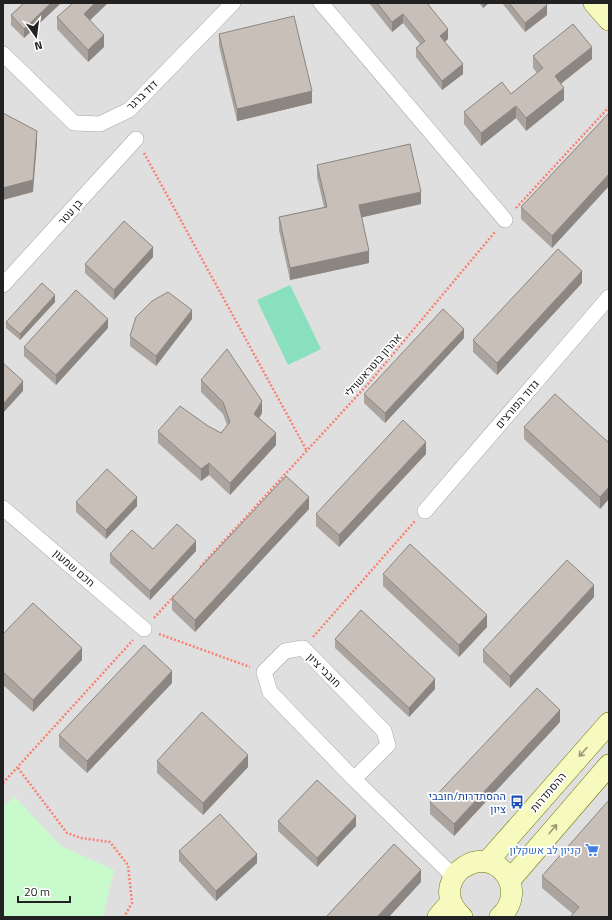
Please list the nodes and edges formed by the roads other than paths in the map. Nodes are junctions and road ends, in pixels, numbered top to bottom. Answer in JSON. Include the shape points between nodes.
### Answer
{"nodes":[{"id":1,"x":233,"y":3,"type":"edge"},
{"id":2,"x":321,"y":3,"type":"edge"},
{"id":3,"x":594,"y":3,"type":"edge"},
{"id":4,"x":609,"y":20,"type":"edge"},
{"id":5,"x":3,"y":54,"type":"edge"},
{"id":6,"x":136,"y":139,"type":"road end"},
{"id":7,"x":505,"y":220,"type":"road end"},
{"id":8,"x":3,"y":285,"type":"edge"},
{"id":9,"x":609,"y":297,"type":"edge"},
{"id":10,"x":3,"y":508,"type":"edge"},
{"id":11,"x":424,"y":510,"type":"road end"},
{"id":12,"x":144,"y":629,"type":"road end"},
{"id":13,"x":609,"y":723,"type":"edge"},
{"id":14,"x":609,"y":765,"type":"edge"},
{"id":15,"x":354,"y":779,"type":"junction"},
{"id":16,"x":488,"y":862,"type":"junction"},
{"id":17,"x":454,"y":877,"type":"junction"},
{"id":18,"x":510,"y":880,"type":"junction"},
{"id":19,"x":450,"y":912,"type":"edge"},
{"id":20,"x":501,"y":917,"type":"edge"}],
"edges":[{"from":1,"to":5,"type":"street","name":"דוד ברגר","via":[[129,110],[100,124],[74,123]]},
{"from":2,"to":7,"type":"street"},
{"from":3,"to":4,"type":"street"},
{"from":6,"to":8,"type":"street","name":"בן עטר"},
{"from":9,"to":11,"type":"street","name":"גדוד הפורצים"},
{"from":10,"to":12,"type":"street","name":"חכם שמעון"},
{"from":13,"to":16,"type":"street","name":"ההסתדרות","one_way":true},
{"from":18,"to":14,"type":"street","one_way":true},
{"from":15,"to":15,"type":"street","name":"חובבי ציון","via":[[270,692],[264,672],[285,651],[303,648],[384,730],[388,746]]},
{"from":15,"to":17,"type":"street"},
{"from":16,"to":17,"type":"street","via":[[468,864]]},
{"from":16,"to":18,"type":"street","via":[[505,872]]},
{"from":17,"to":19,"type":"street","via":[[450,893]]},
{"from":18,"to":20,"type":"street","via":[[511,900]]}]}
